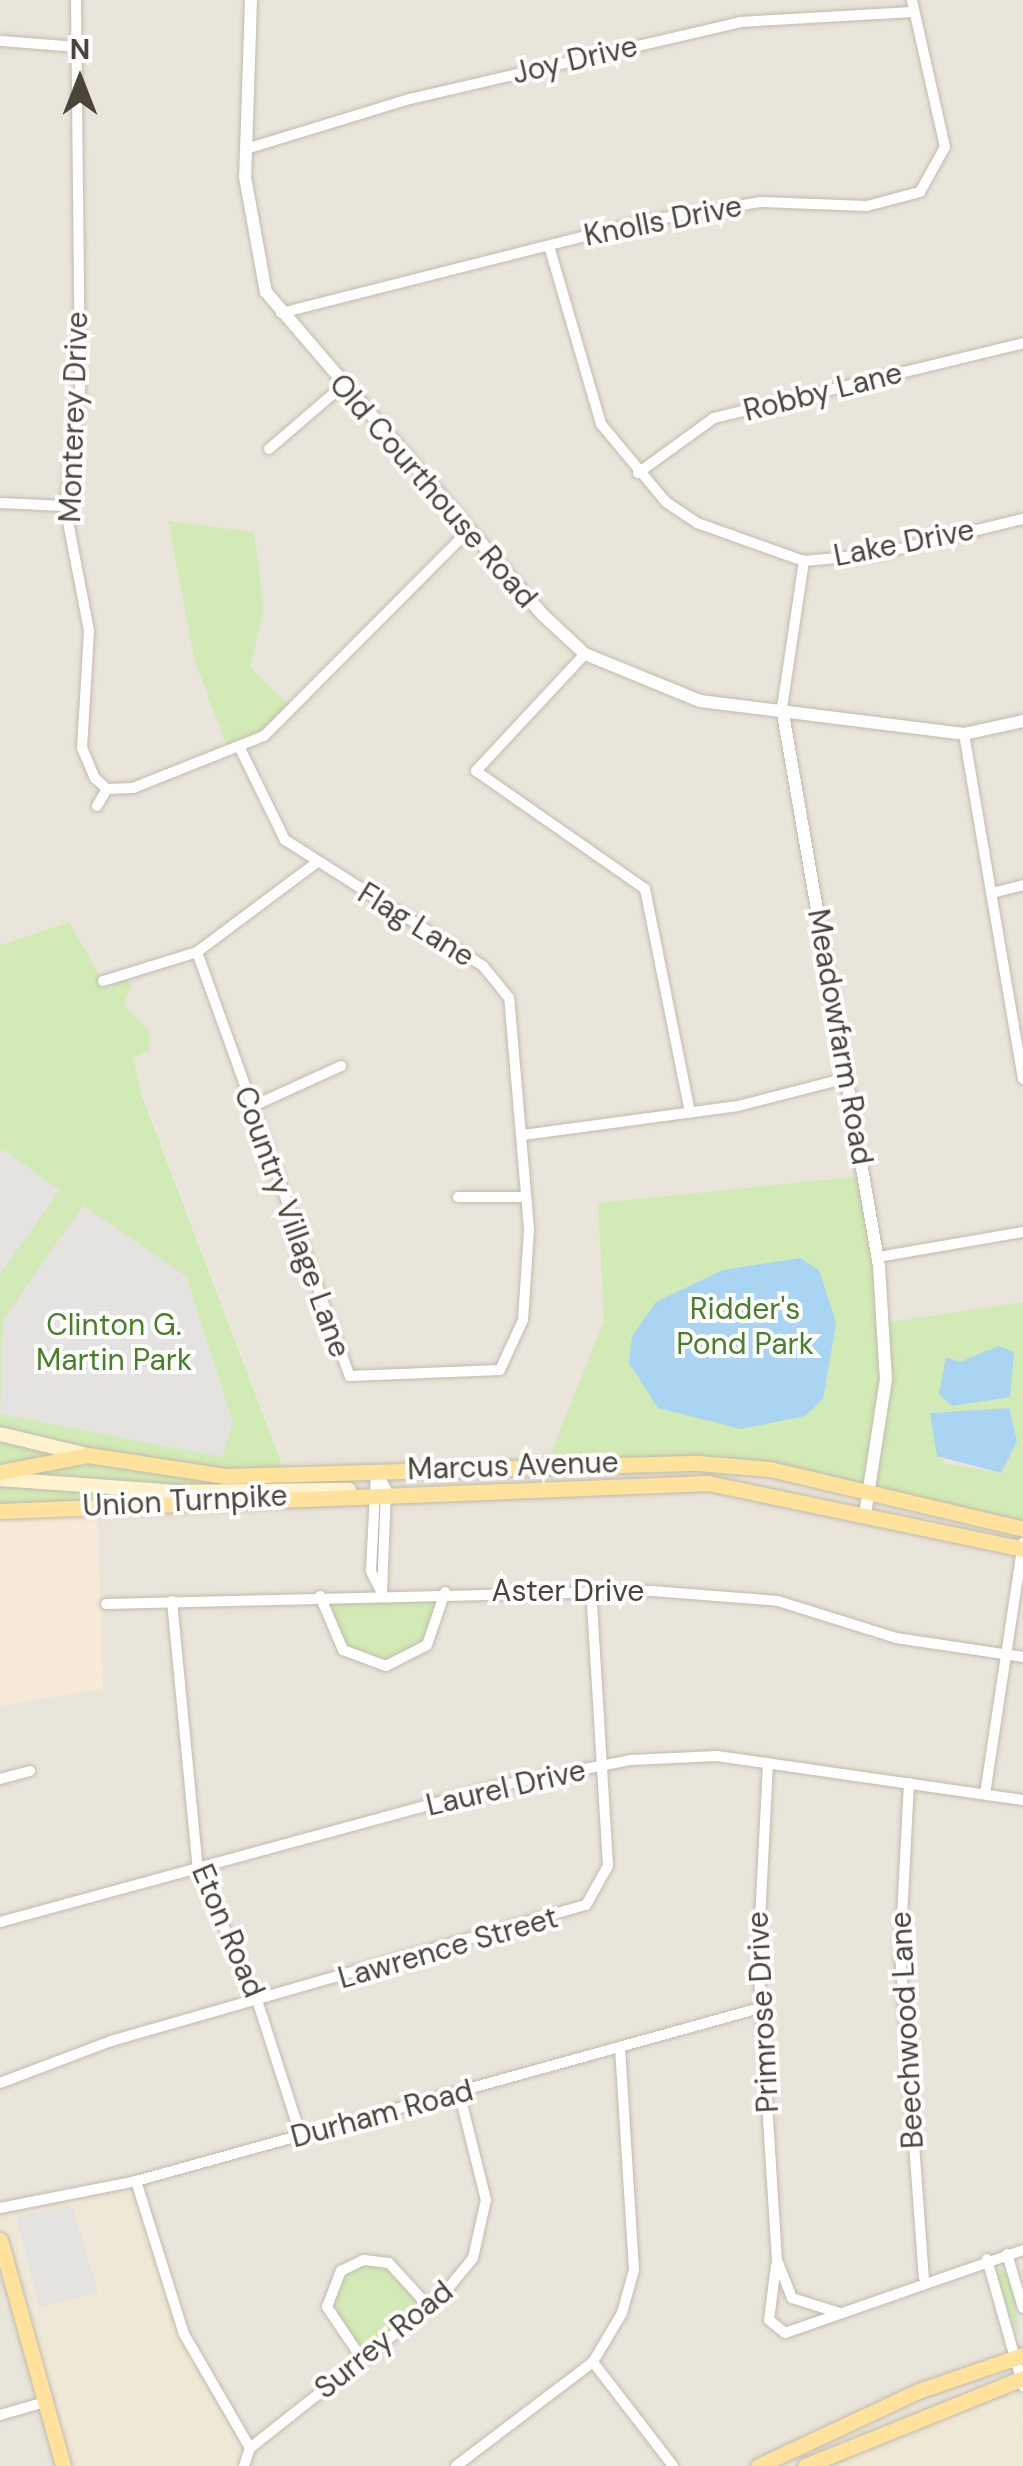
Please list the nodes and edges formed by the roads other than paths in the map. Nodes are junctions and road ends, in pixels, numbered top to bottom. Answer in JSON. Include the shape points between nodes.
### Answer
{"nodes":[{"id":1,"x":76,"y":0,"type":"edge"},
{"id":2,"x":251,"y":0,"type":"edge"},
{"id":3,"x":912,"y":6,"type":"edge"},
{"id":4,"x":0,"y":41,"type":"edge"},
{"id":5,"x":76,"y":46,"type":"junction"},
{"id":6,"x":246,"y":149,"type":"junction"},
{"id":7,"x":549,"y":246,"type":"junction"},
{"id":8,"x":280,"y":313,"type":"junction"},
{"id":9,"x":1023,"y":342,"type":"edge"},
{"id":10,"x":341,"y":387,"type":"junction"},
{"id":11,"x":269,"y":449,"type":"dead end"},
{"id":12,"x":638,"y":473,"type":"junction"},
{"id":13,"x":0,"y":503,"type":"edge"},
{"id":14,"x":64,"y":506,"type":"junction"},
{"id":15,"x":1023,"y":518,"type":"edge"},
{"id":16,"x":465,"y":534,"type":"junction"},
{"id":17,"x":804,"y":561,"type":"junction"},
{"id":18,"x":585,"y":654,"type":"junction"},
{"id":19,"x":782,"y":708,"type":"junction"},
{"id":20,"x":1023,"y":722,"type":"edge"},
{"id":21,"x":964,"y":734,"type":"junction"},
{"id":22,"x":241,"y":750,"type":"junction"},
{"id":23,"x":107,"y":789,"type":"junction"},
{"id":24,"x":96,"y":806,"type":"dead end"},
{"id":25,"x":316,"y":863,"type":"junction"},
{"id":26,"x":1023,"y":886,"type":"edge"},
{"id":27,"x":992,"y":893,"type":"junction"},
{"id":28,"x":197,"y":952,"type":"junction"},
{"id":29,"x":103,"y":982,"type":"dead end"},
{"id":30,"x":341,"y":1066,"type":"dead end"},
{"id":31,"x":847,"y":1078,"type":"junction"},
{"id":32,"x":1023,"y":1079,"type":"edge"},
{"id":33,"x":251,"y":1107,"type":"junction"},
{"id":34,"x":690,"y":1113,"type":"junction"},
{"id":35,"x":523,"y":1135,"type":"junction"},
{"id":36,"x":526,"y":1197,"type":"junction"},
{"id":37,"x":458,"y":1198,"type":"dead end"},
{"id":38,"x":1023,"y":1232,"type":"edge"},
{"id":39,"x":878,"y":1257,"type":"junction"},
{"id":40,"x":0,"y":1434,"type":"edge"},
{"id":41,"x":88,"y":1455,"type":"junction"},
{"id":42,"x":376,"y":1471,"type":"junction"},
{"id":43,"x":0,"y":1476,"type":"edge"},
{"id":44,"x":378,"y":1490,"type":"junction"},
{"id":45,"x":869,"y":1493,"type":"junction"},
{"id":46,"x":0,"y":1511,"type":"edge"},
{"id":47,"x":865,"y":1514,"type":"junction"},
{"id":48,"x":1023,"y":1530,"type":"edge"},
{"id":49,"x":1023,"y":1546,"type":"edge"},
{"id":50,"x":592,"y":1590,"type":"junction"},
{"id":51,"x":444,"y":1592,"type":"junction"},
{"id":52,"x":382,"y":1593,"type":"junction"},
{"id":53,"x":320,"y":1596,"type":"junction"},
{"id":54,"x":172,"y":1601,"type":"junction"},
{"id":55,"x":106,"y":1604,"type":"dead end"},
{"id":56,"x":1006,"y":1654,"type":"junction"},
{"id":57,"x":1023,"y":1657,"type":"edge"},
{"id":58,"x":768,"y":1763,"type":"junction"},
{"id":59,"x":602,"y":1765,"type":"junction"},
{"id":60,"x":30,"y":1771,"type":"dead end"},
{"id":61,"x":0,"y":1779,"type":"edge"},
{"id":62,"x":909,"y":1783,"type":"junction"},
{"id":63,"x":985,"y":1794,"type":"junction"},
{"id":64,"x":1023,"y":1800,"type":"edge"},
{"id":65,"x":198,"y":1870,"type":"junction"},
{"id":66,"x":0,"y":1922,"type":"edge"},
{"id":67,"x":257,"y":2000,"type":"junction"},
{"id":68,"x":760,"y":2008,"type":"junction"},
{"id":69,"x":620,"y":2048,"type":"junction"},
{"id":70,"x":0,"y":2083,"type":"edge"},
{"id":71,"x":459,"y":2092,"type":"junction"},
{"id":72,"x":301,"y":2136,"type":"junction"},
{"id":73,"x":136,"y":2180,"type":"junction"},
{"id":74,"x":0,"y":2208,"type":"edge"},
{"id":75,"x":0,"y":2240,"type":"edge"},
{"id":76,"x":1023,"y":2250,"type":"edge"},
{"id":77,"x":1007,"y":2254,"type":"junction"},
{"id":78,"x":986,"y":2259,"type":"junction"},
{"id":79,"x":777,"y":2260,"type":"junction"},
{"id":80,"x":924,"y":2277,"type":"junction"},
{"id":81,"x":429,"y":2307,"type":"junction"},
{"id":82,"x":1023,"y":2308,"type":"edge"},
{"id":83,"x":840,"y":2313,"type":"junction"},
{"id":84,"x":362,"y":2359,"type":"junction"},
{"id":85,"x":593,"y":2362,"type":"junction"},
{"id":86,"x":1021,"y":2371,"type":"edge"},
{"id":87,"x":45,"y":2402,"type":"junction"},
{"id":88,"x":0,"y":2415,"type":"edge"},
{"id":89,"x":250,"y":2448,"type":"junction"},
{"id":90,"x":63,"y":2466,"type":"edge"},
{"id":91,"x":244,"y":2466,"type":"edge"},
{"id":92,"x":456,"y":2466,"type":"edge"},
{"id":93,"x":673,"y":2466,"type":"edge"},
{"id":94,"x":758,"y":2466,"type":"edge"},
{"id":95,"x":804,"y":2466,"type":"edge"}],
"edges":[{"from":1,"to":5,"type":"street","name":"Monterey Drive"},
{"from":2,"to":6,"type":"street","name":"Old Courthouse Road"},
{"from":3,"to":6,"type":"street","name":"Joy Drive","via":[[740,22],[410,99]]},
{"from":3,"to":7,"type":"street","name":"Knolls Drive","via":[[945,148],[920,192],[867,206],[742,204]]},
{"from":4,"to":5,"type":"street"},
{"from":5,"to":14,"type":"street","name":"Monterey Drive","via":[[80,388]]},
{"from":6,"to":8,"type":"street","name":"Old Courthouse Road","via":[[257,273]]},
{"from":7,"to":8,"type":"street","name":"Knolls Drive"},
{"from":7,"to":12,"type":"street","name":"Lake Drive","via":[[589,397]]},
{"from":8,"to":10,"type":"street","name":"Old Courthouse Road"},
{"from":9,"to":12,"type":"street","name":"Robby Lane","via":[[714,418]]},
{"from":10,"to":11,"type":"street"},
{"from":10,"to":16,"type":"street","name":"Old Courthouse Road"},
{"from":12,"to":17,"type":"street","name":"Lake Drive","via":[[697,523]]},
{"from":13,"to":14,"type":"street"},
{"from":14,"to":23,"type":"street","name":"Monterey Drive","via":[[89,631],[82,748]]},
{"from":15,"to":17,"type":"street","name":"Lake Drive","via":[[878,554]]},
{"from":16,"to":18,"type":"street","name":"Old Courthouse Road"},
{"from":16,"to":22,"type":"street","via":[[282,723]]},
{"from":17,"to":19,"type":"street","name":"Meadowfarm Road"},
{"from":18,"to":19,"type":"street","name":"Old Courthouse Road","via":[[661,692]]},
{"from":18,"to":34,"type":"street","via":[[476,771],[644,889]]},
{"from":19,"to":21,"type":"street","name":"Old Courthouse Road"},
{"from":19,"to":31,"type":"street","name":"Meadowfarm Road"},
{"from":20,"to":21,"type":"street","name":"Old Courthouse Road"},
{"from":21,"to":27,"type":"street"},
{"from":22,"to":23,"type":"street","via":[[133,788]]},
{"from":22,"to":25,"type":"street","name":"Flag Lane","via":[[278,832]]},
{"from":23,"to":24,"type":"street"},
{"from":25,"to":28,"type":"street"},
{"from":25,"to":35,"type":"street","name":"Flag Lane","via":[[500,983],[515,1021]]},
{"from":26,"to":27,"type":"street"},
{"from":27,"to":32,"type":"street"},
{"from":28,"to":29,"type":"street"},
{"from":28,"to":33,"type":"street","name":"Country Village Lane"},
{"from":30,"to":33,"type":"street"},
{"from":31,"to":34,"type":"street"},
{"from":31,"to":39,"type":"street","name":"Meadowfarm Road"},
{"from":33,"to":36,"type":"street","name":"Country Village Lane","via":[[350,1376],[492,1372],[510,1362],[528,1279]]},
{"from":34,"to":35,"type":"street"},
{"from":35,"to":36,"type":"street","name":"Country Village Lane"},
{"from":36,"to":37,"type":"street"},
{"from":38,"to":39,"type":"street"},
{"from":39,"to":45,"type":"street","name":"Meadowfarm Road","via":[[886,1380]]},
{"from":40,"to":41,"type":"main road","name":"Marcus Avenue"},
{"from":41,"to":42,"type":"main road","name":"Marcus Avenue","via":[[225,1476]]},
{"from":41,"to":43,"type":"main road","name":"Union Turnpike"},
{"from":42,"to":44,"type":"street"},
{"from":42,"to":45,"type":"main road","name":"Marcus Avenue","via":[[700,1462]]},
{"from":43,"to":44,"type":"main road","name":"Marcus Avenue","via":[[176,1492]]},
{"from":44,"to":46,"type":"main road","name":"Union Turnpike"},
{"from":44,"to":47,"type":"main road","name":"Marcus Avenue","via":[[708,1483]]},
{"from":44,"to":52,"type":"street","via":[[372,1571]]},
{"from":45,"to":47,"type":"street","name":"Meadowfarm Road"},
{"from":45,"to":48,"type":"main road","name":"Marcus Avenue"},
{"from":47,"to":49,"type":"main road","name":"Marcus Avenue"},
{"from":49,"to":56,"type":"street"},
{"from":50,"to":51,"type":"street","name":"Aster Drive"},
{"from":50,"to":56,"type":"street","name":"Aster Drive","via":[[778,1601],[896,1638]]},
{"from":50,"to":59,"type":"street","name":"Lawrence Street"},
{"from":51,"to":52,"type":"street","name":"Aster Drive"},
{"from":51,"to":53,"type":"street","via":[[427,1645],[386,1666],[343,1650]]},
{"from":52,"to":53,"type":"street","name":"Aster Drive"},
{"from":53,"to":54,"type":"street","name":"Aster Drive"},
{"from":54,"to":55,"type":"street","name":"Aster Drive"},
{"from":54,"to":65,"type":"street","name":"Eton Road"},
{"from":56,"to":57,"type":"street","name":"Aster Drive"},
{"from":56,"to":63,"type":"street"},
{"from":58,"to":59,"type":"street","name":"Laurel Drive","via":[[681,1756]]},
{"from":58,"to":62,"type":"street","name":"Laurel Drive"},
{"from":58,"to":68,"type":"street","name":"Primrose Drive"},
{"from":59,"to":65,"type":"street","name":"Laurel Drive"},
{"from":59,"to":67,"type":"street","name":"Lawrence Street","via":[[608,1866],[586,1905]]},
{"from":60,"to":61,"type":"street"},
{"from":62,"to":63,"type":"street","name":"Laurel Drive"},
{"from":62,"to":80,"type":"street","name":"Beechwood Lane","via":[[900,1953]]},
{"from":63,"to":64,"type":"street","name":"Laurel Drive"},
{"from":65,"to":66,"type":"street","name":"Laurel Drive"},
{"from":65,"to":67,"type":"street","name":"Eton Road"},
{"from":67,"to":70,"type":"street","name":"Lawrence Street"},
{"from":67,"to":72,"type":"street","name":"Eton Road"},
{"from":68,"to":69,"type":"street","name":"Durham Road"},
{"from":68,"to":79,"type":"street","name":"Primrose Drive"},
{"from":69,"to":71,"type":"street","name":"Durham Road"},
{"from":69,"to":85,"type":"street","via":[[634,2270],[622,2313]]},
{"from":71,"to":72,"type":"street","name":"Durham Road"},
{"from":71,"to":81,"type":"street","name":"Surrey Road","via":[[484,2188],[484,2226],[463,2275]]},
{"from":72,"to":73,"type":"street","name":"Durham Road"},
{"from":73,"to":74,"type":"street","name":"Durham Road"},
{"from":73,"to":89,"type":"street","via":[[184,2334]]},
{"from":75,"to":87,"type":"main road"},
{"from":76,"to":77,"type":"street","name":"Primrose Drive"},
{"from":77,"to":78,"type":"street","name":"Primrose Drive"},
{"from":77,"to":82,"type":"street"},
{"from":78,"to":80,"type":"street","name":"Primrose Drive"},
{"from":78,"to":86,"type":"street"},
{"from":79,"to":83,"type":"street","name":"Primrose Drive","via":[[792,2298]]},
{"from":79,"to":83,"type":"street","name":"Primrose Drive","via":[[774,2328],[792,2332]]},
{"from":80,"to":83,"type":"street","name":"Primrose Drive"},
{"from":81,"to":84,"type":"street","name":"Surrey Road"},
{"from":81,"to":84,"type":"street","via":[[389,2264],[364,2260],[341,2271],[328,2307]]},
{"from":84,"to":89,"type":"street","name":"Surrey Road"},
{"from":85,"to":92,"type":"street"},
{"from":85,"to":93,"type":"street"},
{"from":86,"to":94,"type":"main road","via":[[918,2390]]},
{"from":86,"to":95,"type":"main road"},
{"from":87,"to":88,"type":"street"},
{"from":87,"to":90,"type":"main road"},
{"from":89,"to":91,"type":"street"}]}
